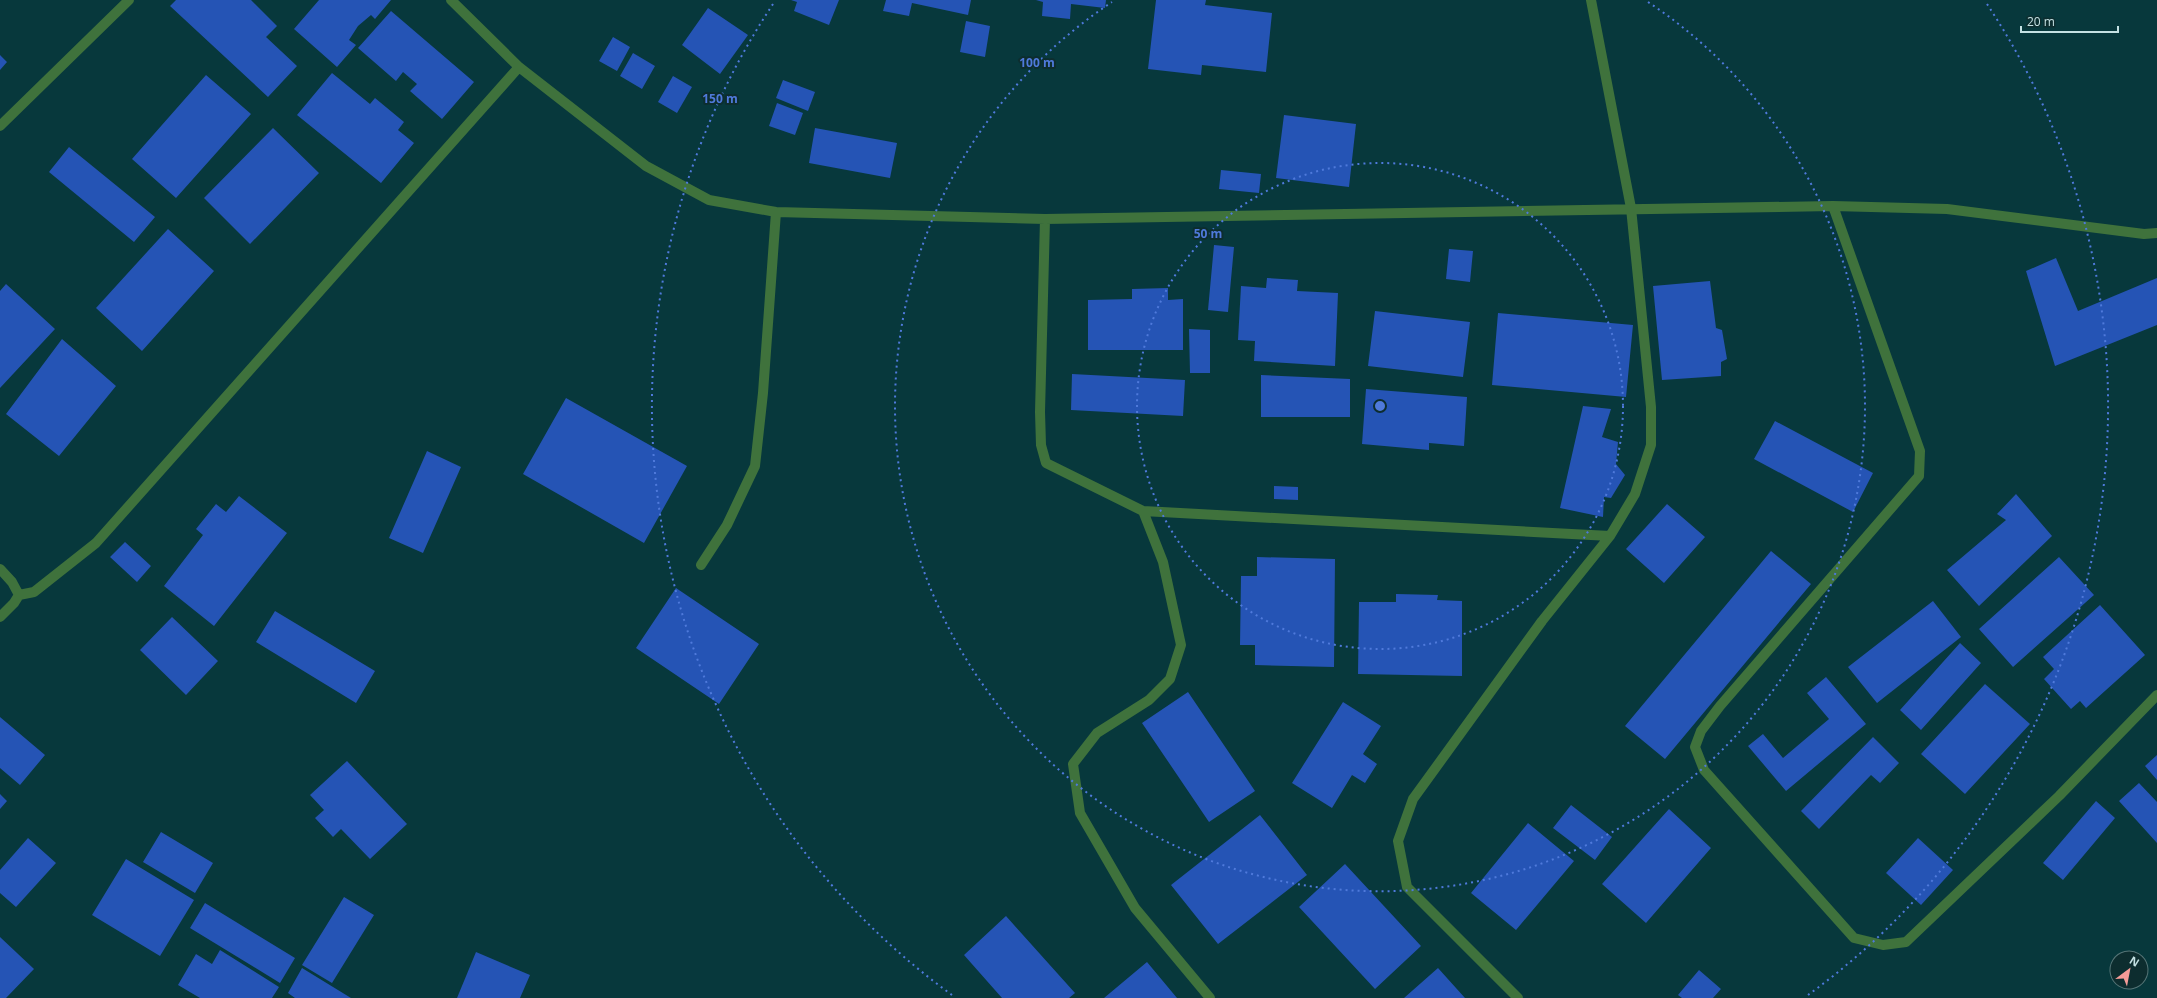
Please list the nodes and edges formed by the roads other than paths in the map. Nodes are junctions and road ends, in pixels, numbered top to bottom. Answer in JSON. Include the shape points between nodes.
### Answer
{"nodes":[{"id":1,"x":129,"y":0,"type":"edge"},
{"id":2,"x":451,"y":0,"type":"edge"},
{"id":3,"x":1591,"y":0,"type":"edge"},
{"id":4,"x":519,"y":67,"type":"junction"},
{"id":5,"x":0,"y":126,"type":"edge"},
{"id":6,"x":1833,"y":206,"type":"junction"},
{"id":7,"x":1631,"y":208,"type":"junction"},
{"id":8,"x":776,"y":212,"type":"junction"},
{"id":9,"x":1045,"y":219,"type":"junction"},
{"id":10,"x":2157,"y":234,"type":"edge"},
{"id":11,"x":1143,"y":511,"type":"junction"},
{"id":12,"x":1610,"y":536,"type":"junction"},
{"id":13,"x":701,"y":565,"type":"dead end"},
{"id":14,"x":0,"y":569,"type":"edge"},
{"id":15,"x":18,"y":595,"type":"junction"},
{"id":16,"x":0,"y":617,"type":"edge"},
{"id":17,"x":2157,"y":695,"type":"edge"},
{"id":18,"x":1210,"y":998,"type":"edge"},
{"id":19,"x":1518,"y":998,"type":"edge"}],
"edges":[{"from":1,"to":5,"type":"street"},
{"from":2,"to":4,"type":"street"},
{"from":3,"to":7,"type":"street"},
{"from":4,"to":8,"type":"street","via":[[646,166],[709,200]]},
{"from":4,"to":15,"type":"street","via":[[96,543],[34,592]]},
{"from":6,"to":7,"type":"street"},
{"from":6,"to":10,"type":"street","via":[[1947,209]]},
{"from":6,"to":17,"type":"street","via":[[1920,451],[1919,476],[1701,731],[1695,747],[1704,770],[1854,938],[1883,945],[1906,942],[2059,796]]},
{"from":7,"to":9,"type":"street"},
{"from":7,"to":12,"type":"street","via":[[1652,407],[1650,445],[1635,494]]},
{"from":8,"to":9,"type":"street"},
{"from":8,"to":13,"type":"street","via":[[755,466],[728,525]]},
{"from":9,"to":11,"type":"street","via":[[1040,412],[1041,446],[1046,463]]},
{"from":11,"to":12,"type":"street"},
{"from":11,"to":18,"type":"street","via":[[1163,562],[1181,645],[1170,679],[1149,700],[1097,733],[1073,764],[1080,813],[1135,908]]},
{"from":12,"to":19,"type":"street","via":[[1542,621],[1413,799],[1398,841],[1407,887]]},
{"from":14,"to":15,"type":"street","via":[[12,582]]},
{"from":15,"to":16,"type":"street"}]}
